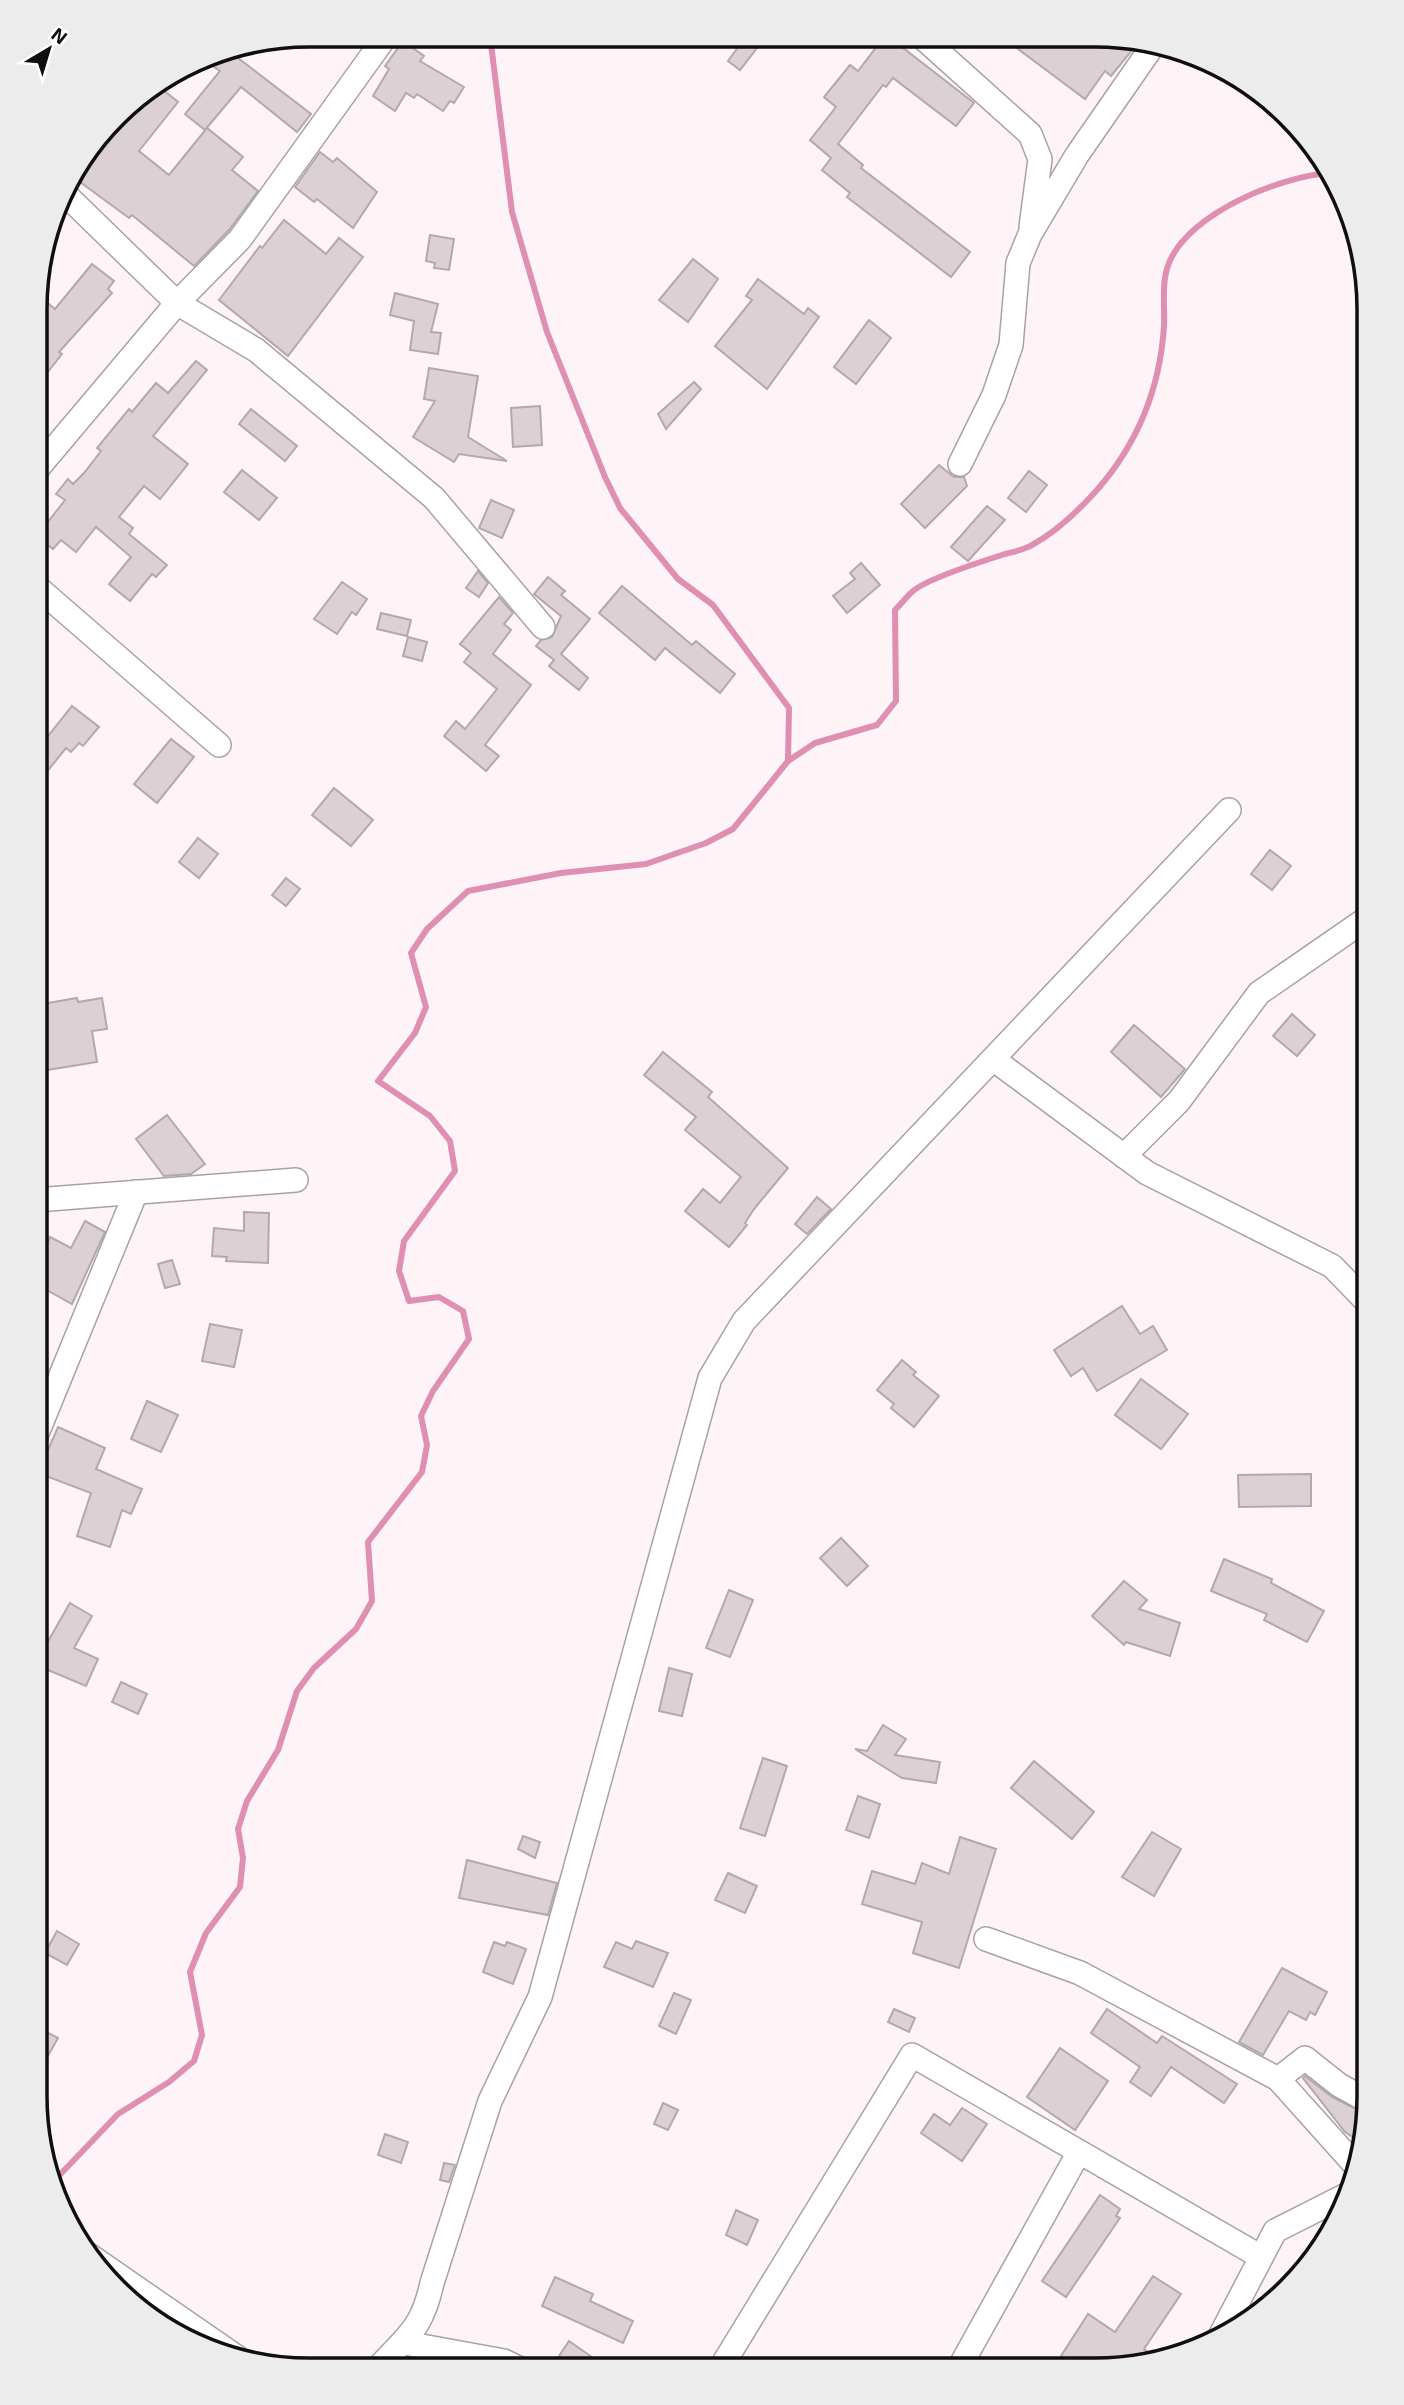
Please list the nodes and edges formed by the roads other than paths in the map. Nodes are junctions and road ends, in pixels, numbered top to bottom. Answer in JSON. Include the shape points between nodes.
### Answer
{"nodes":[{"id":1,"x":378,"y":47,"type":"edge"},
{"id":2,"x":933,"y":47,"type":"edge"},
{"id":3,"x":1148,"y":52,"type":"edge"},
{"id":4,"x":71,"y":200,"type":"edge"},
{"id":5,"x":1030,"y":234,"type":"junction"},
{"id":6,"x":177,"y":303,"type":"junction"},
{"id":7,"x":47,"y":457,"type":"edge"},
{"id":8,"x":960,"y":464,"type":"dead end"},
{"id":9,"x":47,"y":596,"type":"edge"},
{"id":10,"x":542,"y":627,"type":"dead end"},
{"id":11,"x":219,"y":745,"type":"dead end"},
{"id":12,"x":1229,"y":810,"type":"dead end"},
{"id":13,"x":1357,"y":925,"type":"edge"},
{"id":14,"x":993,"y":1059,"type":"junction"},
{"id":15,"x":1124,"y":1156,"type":"junction"},
{"id":16,"x":296,"y":1180,"type":"dead end"},
{"id":17,"x":136,"y":1192,"type":"junction"},
{"id":18,"x":47,"y":1199,"type":"edge"},
{"id":19,"x":1357,"y":1292,"type":"edge"},
{"id":20,"x":47,"y":1409,"type":"edge"},
{"id":21,"x":986,"y":1939,"type":"dead end"},
{"id":22,"x":1278,"y":2079,"type":"junction"},
{"id":23,"x":1357,"y":2095,"type":"edge"},
{"id":24,"x":1079,"y":2152,"type":"junction"},
{"id":25,"x":1349,"y":2159,"type":"edge"},
{"id":26,"x":1335,"y":2201,"type":"edge"},
{"id":27,"x":1262,"y":2257,"type":"junction"},
{"id":28,"x":118,"y":2275,"type":"edge"},
{"id":29,"x":1227,"y":2322,"type":"edge"},
{"id":30,"x":209,"y":2338,"type":"edge"},
{"id":31,"x":405,"y":2343,"type":"junction"},
{"id":32,"x":389,"y":2358,"type":"edge"},
{"id":33,"x":488,"y":2358,"type":"edge"},
{"id":34,"x":727,"y":2358,"type":"edge"},
{"id":35,"x":965,"y":2358,"type":"edge"}],
"edges":[{"from":1,"to":6,"type":"street","via":[[240,239]]},
{"from":2,"to":5,"type":"street","via":[[1030,134],[1040,159]]},
{"from":3,"to":5,"type":"street","via":[[1077,155]]},
{"from":4,"to":6,"type":"street"},
{"from":5,"to":8,"type":"street","via":[[1018,263],[1011,345],[994,395]]},
{"from":6,"to":7,"type":"street"},
{"from":6,"to":10,"type":"street","via":[[256,350],[435,498]]},
{"from":9,"to":11,"type":"street"},
{"from":12,"to":14,"type":"street"},
{"from":13,"to":15,"type":"street","via":[[1259,993],[1179,1101]]},
{"from":14,"to":15,"type":"street"},
{"from":14,"to":31,"type":"street","via":[[744,1321],[710,1378],[540,1997],[490,2101],[425,2314]]},
{"from":15,"to":19,"type":"street","via":[[1147,1173],[1332,1266]]},
{"from":16,"to":17,"type":"street"},
{"from":17,"to":18,"type":"street"},
{"from":17,"to":20,"type":"street"},
{"from":21,"to":22,"type":"street","via":[[1080,1973]]},
{"from":22,"to":23,"type":"street","via":[[1305,2058]]},
{"from":22,"to":25,"type":"street"},
{"from":24,"to":27,"type":"street"},
{"from":24,"to":34,"type":"street","via":[[912,2055]]},
{"from":24,"to":35,"type":"street"},
{"from":26,"to":27,"type":"street","via":[[1275,2231]]},
{"from":27,"to":29,"type":"street"},
{"from":28,"to":30,"type":"street"},
{"from":31,"to":32,"type":"street"},
{"from":31,"to":33,"type":"street"}]}
